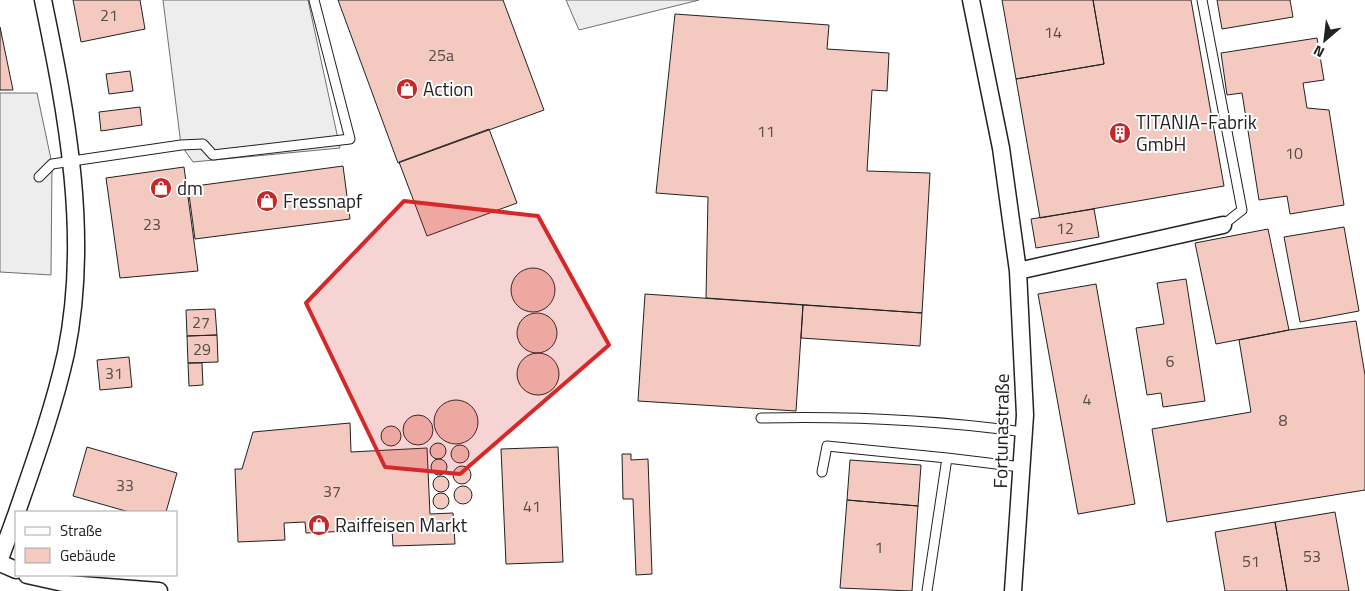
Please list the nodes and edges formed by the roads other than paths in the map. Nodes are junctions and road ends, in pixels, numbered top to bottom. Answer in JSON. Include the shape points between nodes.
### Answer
{"nodes":[{"id":1,"x":43,"y":0,"type":"edge"},
{"id":2,"x":314,"y":0,"type":"edge"},
{"id":3,"x":971,"y":0,"type":"edge"},
{"id":4,"x":1202,"y":0,"type":"edge"},
{"id":5,"x":71,"y":160,"type":"junction"},
{"id":6,"x":39,"y":177,"type":"dead end"},
{"id":7,"x":1223,"y":225,"type":"joint"},
{"id":8,"x":1018,"y":271,"type":"junction"},
{"id":9,"x":761,"y":418,"type":"dead end"},
{"id":10,"x":1023,"y":432,"type":"junction"},
{"id":11,"x":946,"y":458,"type":"junction"},
{"id":12,"x":1021,"y":467,"type":"junction"},
{"id":13,"x":822,"y":472,"type":"dead end"},
{"id":14,"x":18,"y":511,"type":"edge"},
{"id":15,"x":15,"y":519,"type":"edge"},
{"id":16,"x":0,"y":559,"type":"edge"},
{"id":17,"x":0,"y":563,"type":"edge"},
{"id":18,"x":15,"y":570,"type":"edge"},
{"id":19,"x":32,"y":576,"type":"edge"},
{"id":20,"x":159,"y":591,"type":"edge"},
{"id":21,"x":927,"y":591,"type":"edge"},
{"id":22,"x":1013,"y":591,"type":"edge"}],
"edges":[{"from":1,"to":5,"type":"street","via":[[60,80]]},
{"from":2,"to":5,"type":"lane","via":[[350,139],[213,155],[203,144],[181,145]]},
{"from":3,"to":8,"type":"street","name":"Fortunastraße","via":[[1001,148]]},
{"from":4,"to":7,"type":"lane","via":[[1242,210]]},
{"from":5,"to":6,"type":"lane","via":[[52,164]]},
{"from":5,"to":14,"type":"street","via":[[76,235],[74,292],[66,352]]},
{"from":7,"to":8,"type":"street"},
{"from":8,"to":10,"type":"street","name":"Fortunastraße"},
{"from":9,"to":10,"type":"lane","via":[[822,417],[990,427]]},
{"from":10,"to":12,"type":"street","name":"Fortunastraße"},
{"from":11,"to":12,"type":"lane"},
{"from":11,"to":13,"type":"lane","via":[[827,446]]},
{"from":11,"to":21,"type":"lane"},
{"from":12,"to":22,"type":"street","name":"Fortunastraße"},
{"from":15,"to":16,"type":"street"},
{"from":17,"to":18,"type":"street"},
{"from":19,"to":20,"type":"street","via":[[68,584]]}]}
